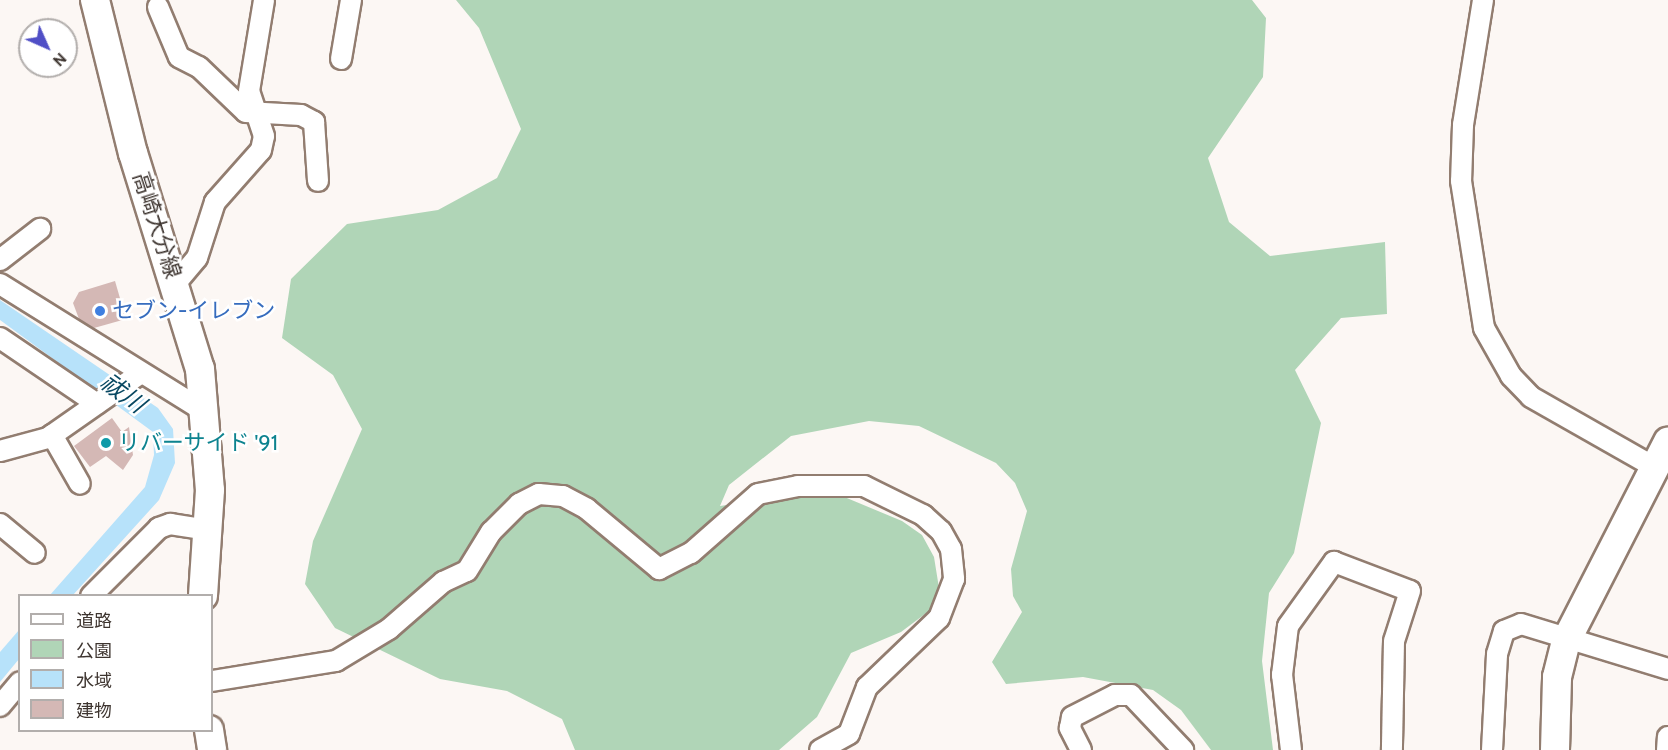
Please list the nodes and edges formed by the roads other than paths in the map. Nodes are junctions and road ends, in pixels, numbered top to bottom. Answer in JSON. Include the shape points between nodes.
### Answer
{"nodes":[{"id":1,"x":95,"y":0,"type":"edge"},
{"id":2,"x":264,"y":0,"type":"edge"},
{"id":3,"x":351,"y":0,"type":"edge"},
{"id":4,"x":1483,"y":0,"type":"edge"},
{"id":5,"x":158,"y":7,"type":"dead end"},
{"id":6,"x":341,"y":59,"type":"dead end"},
{"id":7,"x":256,"y":116,"type":"junction"},
{"id":8,"x":318,"y":181,"type":"dead end"},
{"id":9,"x":40,"y":229,"type":"dead end"},
{"id":10,"x":0,"y":260,"type":"edge"},
{"id":11,"x":0,"y":284,"type":"edge"},
{"id":12,"x":176,"y":284,"type":"junction"},
{"id":13,"x":0,"y":338,"type":"edge"},
{"id":14,"x":136,"y":376,"type":"junction"},
{"id":15,"x":101,"y":401,"type":"junction"},
{"id":16,"x":206,"y":412,"type":"junction"},
{"id":17,"x":52,"y":435,"type":"junction"},
{"id":18,"x":1668,"y":442,"type":"edge"},
{"id":19,"x":0,"y":451,"type":"edge"},
{"id":20,"x":1654,"y":467,"type":"junction"},
{"id":21,"x":80,"y":484,"type":"dead end"},
{"id":22,"x":0,"y":524,"type":"edge"},
{"id":23,"x":208,"y":530,"type":"junction"},
{"id":24,"x":35,"y":553,"type":"dead end"},
{"id":25,"x":93,"y":594,"type":"edge"},
{"id":26,"x":203,"y":594,"type":"edge"},
{"id":27,"x":1566,"y":641,"type":"junction"},
{"id":28,"x":1668,"y":669,"type":"edge"},
{"id":29,"x":213,"y":681,"type":"edge"},
{"id":30,"x":18,"y":684,"type":"edge"},
{"id":31,"x":0,"y":706,"type":"edge"},
{"id":32,"x":209,"y":732,"type":"edge"},
{"id":33,"x":1668,"y":737,"type":"edge"},
{"id":34,"x":212,"y":750,"type":"edge"},
{"id":35,"x":820,"y":750,"type":"edge"},
{"id":36,"x":1081,"y":750,"type":"edge"},
{"id":37,"x":1183,"y":750,"type":"edge"},
{"id":38,"x":1291,"y":750,"type":"edge"},
{"id":39,"x":1392,"y":750,"type":"edge"},
{"id":40,"x":1492,"y":750,"type":"edge"},
{"id":41,"x":1555,"y":750,"type":"edge"},
{"id":42,"x":1667,"y":750,"type":"edge"}],
"edges":[{"from":1,"to":12,"type":"main road","name":"高崎大分線","via":[[133,153]]},
{"from":2,"to":7,"type":"street","via":[[249,91]]},
{"from":3,"to":6,"type":"street"},
{"from":4,"to":20,"type":"street","via":[[1462,125],[1461,181],[1484,328],[1510,376],[1531,397]]},
{"from":5,"to":7,"type":"street","via":[[179,57]]},
{"from":7,"to":8,"type":"street","via":[[301,115],[314,122]]},
{"from":7,"to":12,"type":"street","via":[[264,136],[258,158],[214,202],[197,258]]},
{"from":9,"to":10,"type":"street"},
{"from":11,"to":14,"type":"street"},
{"from":12,"to":16,"type":"main road","name":"高崎大分線"},
{"from":13,"to":15,"type":"street"},
{"from":14,"to":15,"type":"street"},
{"from":14,"to":16,"type":"street"},
{"from":15,"to":17,"type":"street"},
{"from":16,"to":23,"type":"main road","name":"高崎大分線"},
{"from":17,"to":19,"type":"street"},
{"from":17,"to":21,"type":"street"},
{"from":18,"to":20,"type":"main road"},
{"from":20,"to":27,"type":"main road"},
{"from":22,"to":24,"type":"street"},
{"from":23,"to":25,"type":"street","via":[[170,524],[159,528]]},
{"from":23,"to":26,"type":"main road","name":"高崎大分線"},
{"from":27,"to":28,"type":"street"},
{"from":27,"to":40,"type":"street","via":[[1521,624],[1504,631],[1497,654]]},
{"from":27,"to":41,"type":"main road","via":[[1557,677]]},
{"from":29,"to":35,"type":"street","via":[[336,661],[389,629],[443,582],[467,571],[491,532],[519,504],[539,494],[563,496],[587,509],[658,568],[691,553],[758,494],[798,486],[864,486],[923,515],[941,531],[951,549],[954,579],[939,618],[867,687],[849,734]]},
{"from":30,"to":31,"type":"street"},
{"from":32,"to":34,"type":"main road"},
{"from":33,"to":42,"type":"street"},
{"from":36,"to":37,"type":"street","via":[[1070,728],[1072,717],[1115,695],[1131,695]]},
{"from":38,"to":39,"type":"street","via":[[1282,675],[1288,626],[1334,562],[1410,591],[1394,641]]}]}
